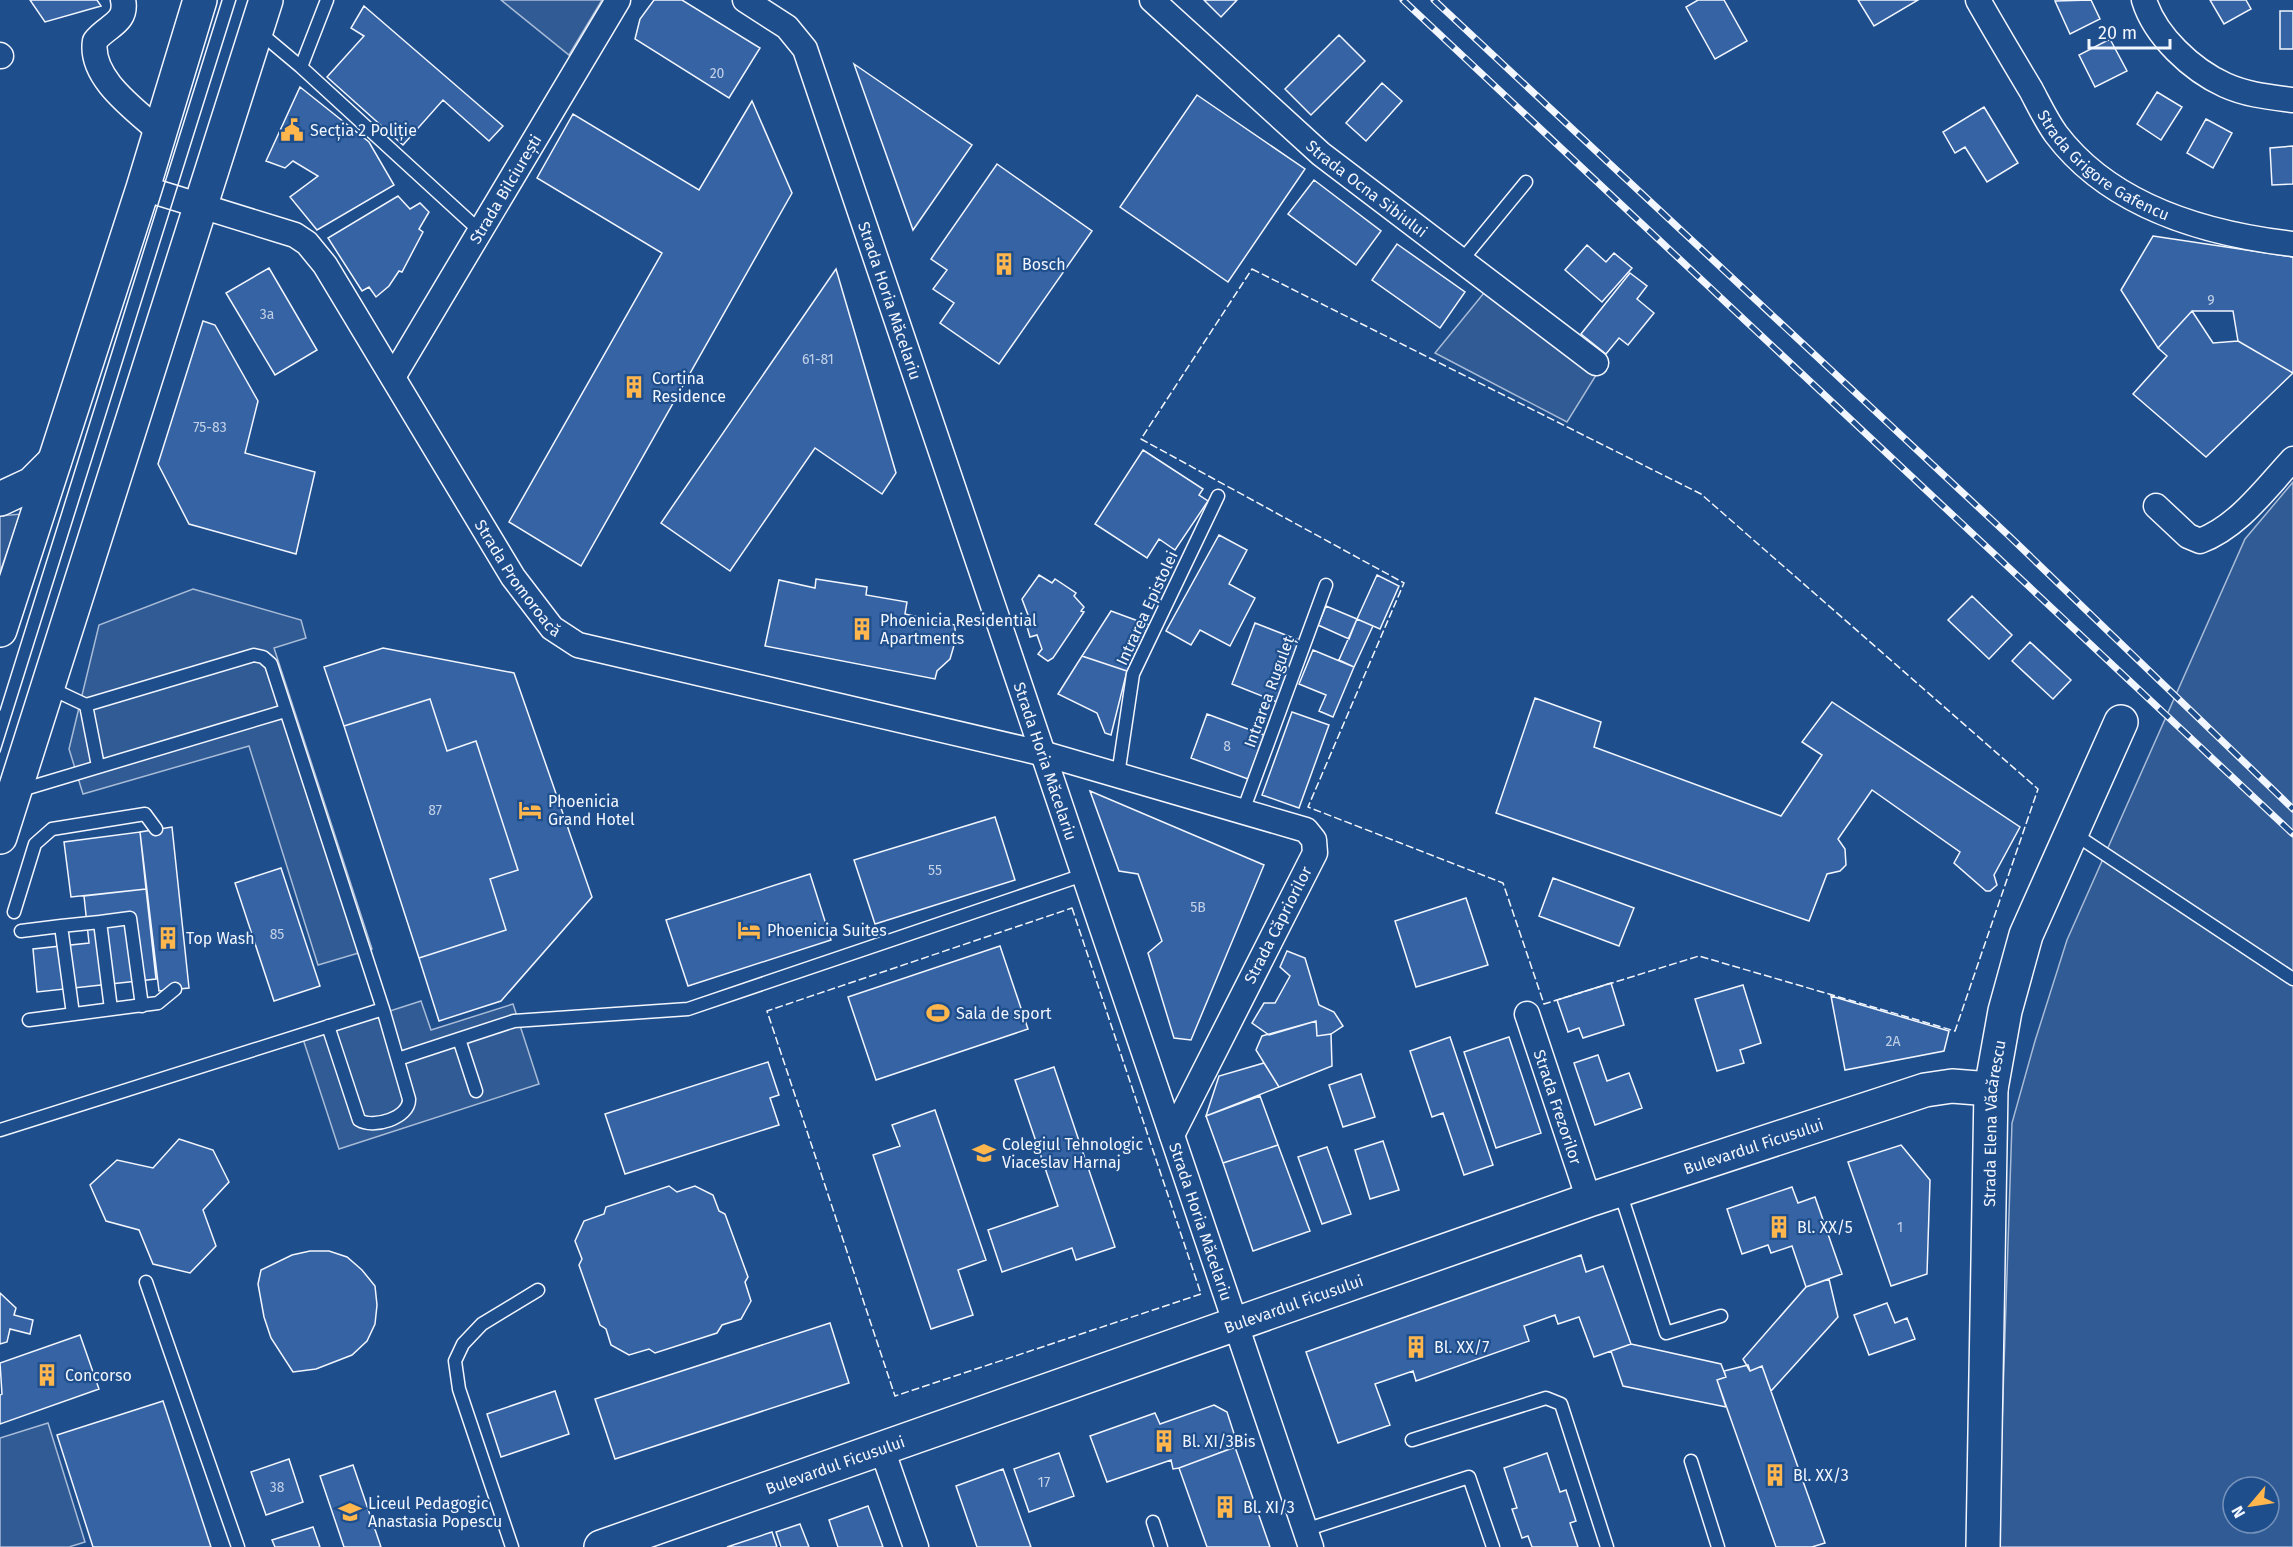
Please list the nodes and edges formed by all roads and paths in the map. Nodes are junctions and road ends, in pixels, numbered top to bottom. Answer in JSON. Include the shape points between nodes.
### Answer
{"nodes":[{"id":1,"x":123,"y":0,"type":"edge"},
{"id":2,"x":200,"y":0,"type":"edge"},
{"id":3,"x":266,"y":0,"type":"edge"},
{"id":4,"x":327,"y":0,"type":"edge"},
{"id":5,"x":618,"y":0,"type":"edge"},
{"id":6,"x":745,"y":0,"type":"edge"},
{"id":7,"x":1152,"y":0,"type":"edge"},
{"id":8,"x":1978,"y":0,"type":"edge"},
{"id":9,"x":2144,"y":0,"type":"edge"},
{"id":10,"x":257,"y":31,"type":"junction"},
{"id":11,"x":301,"y":67,"type":"junction"},
{"id":12,"x":2293,"y":100,"type":"edge"},
{"id":13,"x":160,"y":132,"type":"junction"},
{"id":14,"x":1526,"y":182,"type":"dead end"},
{"id":15,"x":143,"y":188,"type":"junction"},
{"id":16,"x":201,"y":207,"type":"junction"},
{"id":17,"x":480,"y":231,"type":"junction"},
{"id":18,"x":2293,"y":244,"type":"edge"},
{"id":19,"x":1462,"y":260,"type":"junction"},
{"id":20,"x":1596,"y":363,"type":"dead end"},
{"id":21,"x":393,"y":377,"type":"junction"},
{"id":22,"x":2293,"y":459,"type":"edge"},
{"id":23,"x":54,"y":462,"type":"junction"},
{"id":24,"x":1218,"y":496,"type":"dead end"},
{"id":25,"x":0,"y":499,"type":"edge"},
{"id":26,"x":2156,"y":506,"type":"dead end"},
{"id":27,"x":1326,"y":585,"type":"dead end"},
{"id":28,"x":0,"y":630,"type":"edge"},
{"id":29,"x":49,"y":687,"type":"junction"},
{"id":30,"x":86,"y":705,"type":"junction"},
{"id":31,"x":285,"y":711,"type":"junction"},
{"id":32,"x":2121,"y":722,"type":"dead end"},
{"id":33,"x":1045,"y":754,"type":"junction"},
{"id":34,"x":98,"y":766,"type":"junction"},
{"id":35,"x":1118,"y":775,"type":"junction"},
{"id":36,"x":14,"y":792,"type":"junction"},
{"id":37,"x":1243,"y":811,"type":"junction"},
{"id":38,"x":156,"y":829,"type":"dead end"},
{"id":39,"x":2072,"y":832,"type":"junction"},
{"id":40,"x":0,"y":837,"type":"edge"},
{"id":41,"x":1083,"y":875,"type":"junction"},
{"id":42,"x":14,"y":912,"type":"dead end"},
{"id":43,"x":100,"y":922,"type":"junction"},
{"id":44,"x":62,"y":926,"type":"junction"},
{"id":45,"x":21,"y":931,"type":"dead end"},
{"id":46,"x":2293,"y":979,"type":"edge"},
{"id":47,"x":175,"y":990,"type":"dead end"},
{"id":48,"x":142,"y":1006,"type":"junction"},
{"id":49,"x":111,"y":1009,"type":"junction"},
{"id":50,"x":383,"y":1009,"type":"junction"},
{"id":51,"x":73,"y":1014,"type":"junction"},
{"id":52,"x":1527,"y":1014,"type":"dead end"},
{"id":53,"x":29,"y":1020,"type":"dead end"},
{"id":54,"x":328,"y":1026,"type":"junction"},
{"id":55,"x":459,"y":1039,"type":"junction"},
{"id":56,"x":398,"y":1059,"type":"junction"},
{"id":57,"x":1991,"y":1089,"type":"junction"},
{"id":58,"x":476,"y":1091,"type":"dead end"},
{"id":59,"x":0,"y":1130,"type":"edge"},
{"id":60,"x":1172,"y":1135,"type":"junction"},
{"id":61,"x":1619,"y":1189,"type":"junction"},
{"id":62,"x":1589,"y":1200,"type":"junction"},
{"id":63,"x":146,"y":1282,"type":"dead end"},
{"id":64,"x":538,"y":1290,"type":"dead end"},
{"id":65,"x":1721,"y":1316,"type":"dead end"},
{"id":66,"x":1236,"y":1325,"type":"junction"},
{"id":67,"x":1412,"y":1440,"type":"dead end"},
{"id":68,"x":882,"y":1449,"type":"junction"},
{"id":69,"x":1691,"y":1461,"type":"dead end"},
{"id":70,"x":1153,"y":1522,"type":"dead end"},
{"id":71,"x":1308,"y":1538,"type":"edge"},
{"id":72,"x":238,"y":1547,"type":"edge"},
{"id":73,"x":512,"y":1547,"type":"edge"},
{"id":74,"x":601,"y":1547,"type":"edge"},
{"id":75,"x":916,"y":1547,"type":"edge"},
{"id":76,"x":1161,"y":1547,"type":"edge"},
{"id":77,"x":1493,"y":1547,"type":"edge"},
{"id":78,"x":1607,"y":1547,"type":"edge"},
{"id":79,"x":1718,"y":1547,"type":"edge"},
{"id":80,"x":1983,"y":1547,"type":"edge"}],
"edges":[{"from":1,"to":13,"type":"street","via":[[122,16],[95,41],[95,58],[117,91]]},
{"from":2,"to":13,"type":"street"},
{"from":3,"to":10,"type":"street"},
{"from":4,"to":11,"type":"lane"},
{"from":5,"to":17,"type":"street","name":"Strada Bilciurești"},
{"from":6,"to":33,"type":"street","name":"Strada Horia Măcelariu","via":[[787,27],[805,49]]},
{"from":7,"to":19,"type":"street","name":"Strada Ocna Sibiului","via":[[1321,154]]},
{"from":8,"to":18,"type":"street","name":"Strada Grigore Gafencu","via":[[2056,133],[2084,165],[2172,218],[2241,238]]},
{"from":9,"to":12,"type":"street","via":[[2165,37],[2190,63],[2225,85],[2259,96]]},
{"from":10,"to":11,"type":"lane"},
{"from":10,"to":16,"type":"street"},
{"from":11,"to":17,"type":"lane"},
{"from":13,"to":15,"type":"street"},
{"from":14,"to":19,"type":"lane"},
{"from":15,"to":16,"type":"street","name":"Strada Promoroacă"},
{"from":15,"to":23,"type":"street"},
{"from":16,"to":21,"type":"street","name":"Strada Promoroacă","via":[[281,230],[307,243],[325,265]]},
{"from":16,"to":29,"type":"street"},
{"from":17,"to":21,"type":"street","name":"Strada Bilciurești"},
{"from":19,"to":20,"type":"street","name":"Strada Ocna Sibiului"},
{"from":21,"to":33,"type":"street","name":"Strada Promoroacă","via":[[513,577],[552,628],[578,645]]},
{"from":22,"to":26,"type":"street","via":[[2244,513],[2217,535],[2200,541],[2187,536]]},
{"from":23,"to":25,"type":"street","via":[[32,484]]},
{"from":23,"to":28,"type":"street"},
{"from":24,"to":35,"type":"lane","name":"Intrarea Epistolei","via":[[1133,674]]},
{"from":27,"to":37,"type":"lane","name":"Intrarea Ruguleț"},
{"from":29,"to":30,"type":"lane"},
{"from":29,"to":36,"type":"street"},
{"from":30,"to":31,"type":"lane","via":[[254,655],[271,664]]},
{"from":30,"to":34,"type":"lane"},
{"from":31,"to":34,"type":"lane"},
{"from":31,"to":50,"type":"lane"},
{"from":32,"to":39,"type":"street","name":"Strada Elena Văcărescu"},
{"from":33,"to":35,"type":"street","name":"Strada Căpriorilor"},
{"from":33,"to":41,"type":"street","name":"Strada Horia Măcelariu"},
{"from":34,"to":36,"type":"lane"},
{"from":35,"to":37,"type":"street","name":"Strada Căpriorilor"},
{"from":36,"to":40,"type":"street"},
{"from":37,"to":60,"type":"street","name":"Strada Căpriorilor","via":[[1306,830],[1314,840],[1315,853]]},
{"from":38,"to":42,"type":"lane","via":[[145,814],[52,829],[35,844]]},
{"from":39,"to":46,"type":"lane"},
{"from":39,"to":57,"type":"street","name":"Strada Elena Văcărescu","via":[[2016,964]]},
{"from":41,"to":55,"type":"lane","via":[[688,1009],[514,1021]]},
{"from":41,"to":60,"type":"street","name":"Strada Horia Măcelariu"},
{"from":43,"to":44,"type":"lane"},
{"from":43,"to":48,"type":"lane","via":[[129,918]]},
{"from":43,"to":49,"type":"lane"},
{"from":44,"to":45,"type":"lane"},
{"from":44,"to":51,"type":"lane"},
{"from":47,"to":48,"type":"lane","via":[[158,1003]]},
{"from":48,"to":49,"type":"lane"},
{"from":49,"to":51,"type":"lane"},
{"from":50,"to":54,"type":"lane"},
{"from":50,"to":56,"type":"lane"},
{"from":51,"to":53,"type":"lane"},
{"from":52,"to":62,"type":"street","name":"Strada Frezorilor"},
{"from":54,"to":56,"type":"lane","via":[[359,1120],[365,1124],[405,1113],[410,1107]]},
{"from":54,"to":59,"type":"lane"},
{"from":55,"to":56,"type":"lane"},
{"from":55,"to":58,"type":"lane"},
{"from":57,"to":61,"type":"street","name":"Bulevardul Ficusului","via":[[1952,1086],[1925,1090]]},
{"from":57,"to":80,"type":"street","name":"Strada Elena Văcărescu"},
{"from":60,"to":66,"type":"street","name":"Strada Horia Măcelariu"},
{"from":61,"to":62,"type":"street","name":"Bulevardul Ficusului"},
{"from":61,"to":65,"type":"lane","via":[[1666,1333]]},
{"from":62,"to":66,"type":"street","name":"Bulevardul Ficusului"},
{"from":63,"to":72,"type":"lane"},
{"from":64,"to":73,"type":"lane","via":[[482,1324],[463,1344],[454,1361],[459,1389]]},
{"from":66,"to":68,"type":"street","name":"Bulevardul Ficusului"},
{"from":66,"to":71,"type":"street","name":"Strada Horia Măcelariu"},
{"from":67,"to":78,"type":"lane","via":[[1546,1398],[1555,1400],[1561,1404]]},
{"from":68,"to":74,"type":"street","name":"Bulevardul Ficusului"},
{"from":68,"to":75,"type":"street"},
{"from":69,"to":79,"type":"lane"},
{"from":70,"to":76,"type":"lane"},
{"from":71,"to":77,"type":"lane","via":[[1469,1477]]}]}
